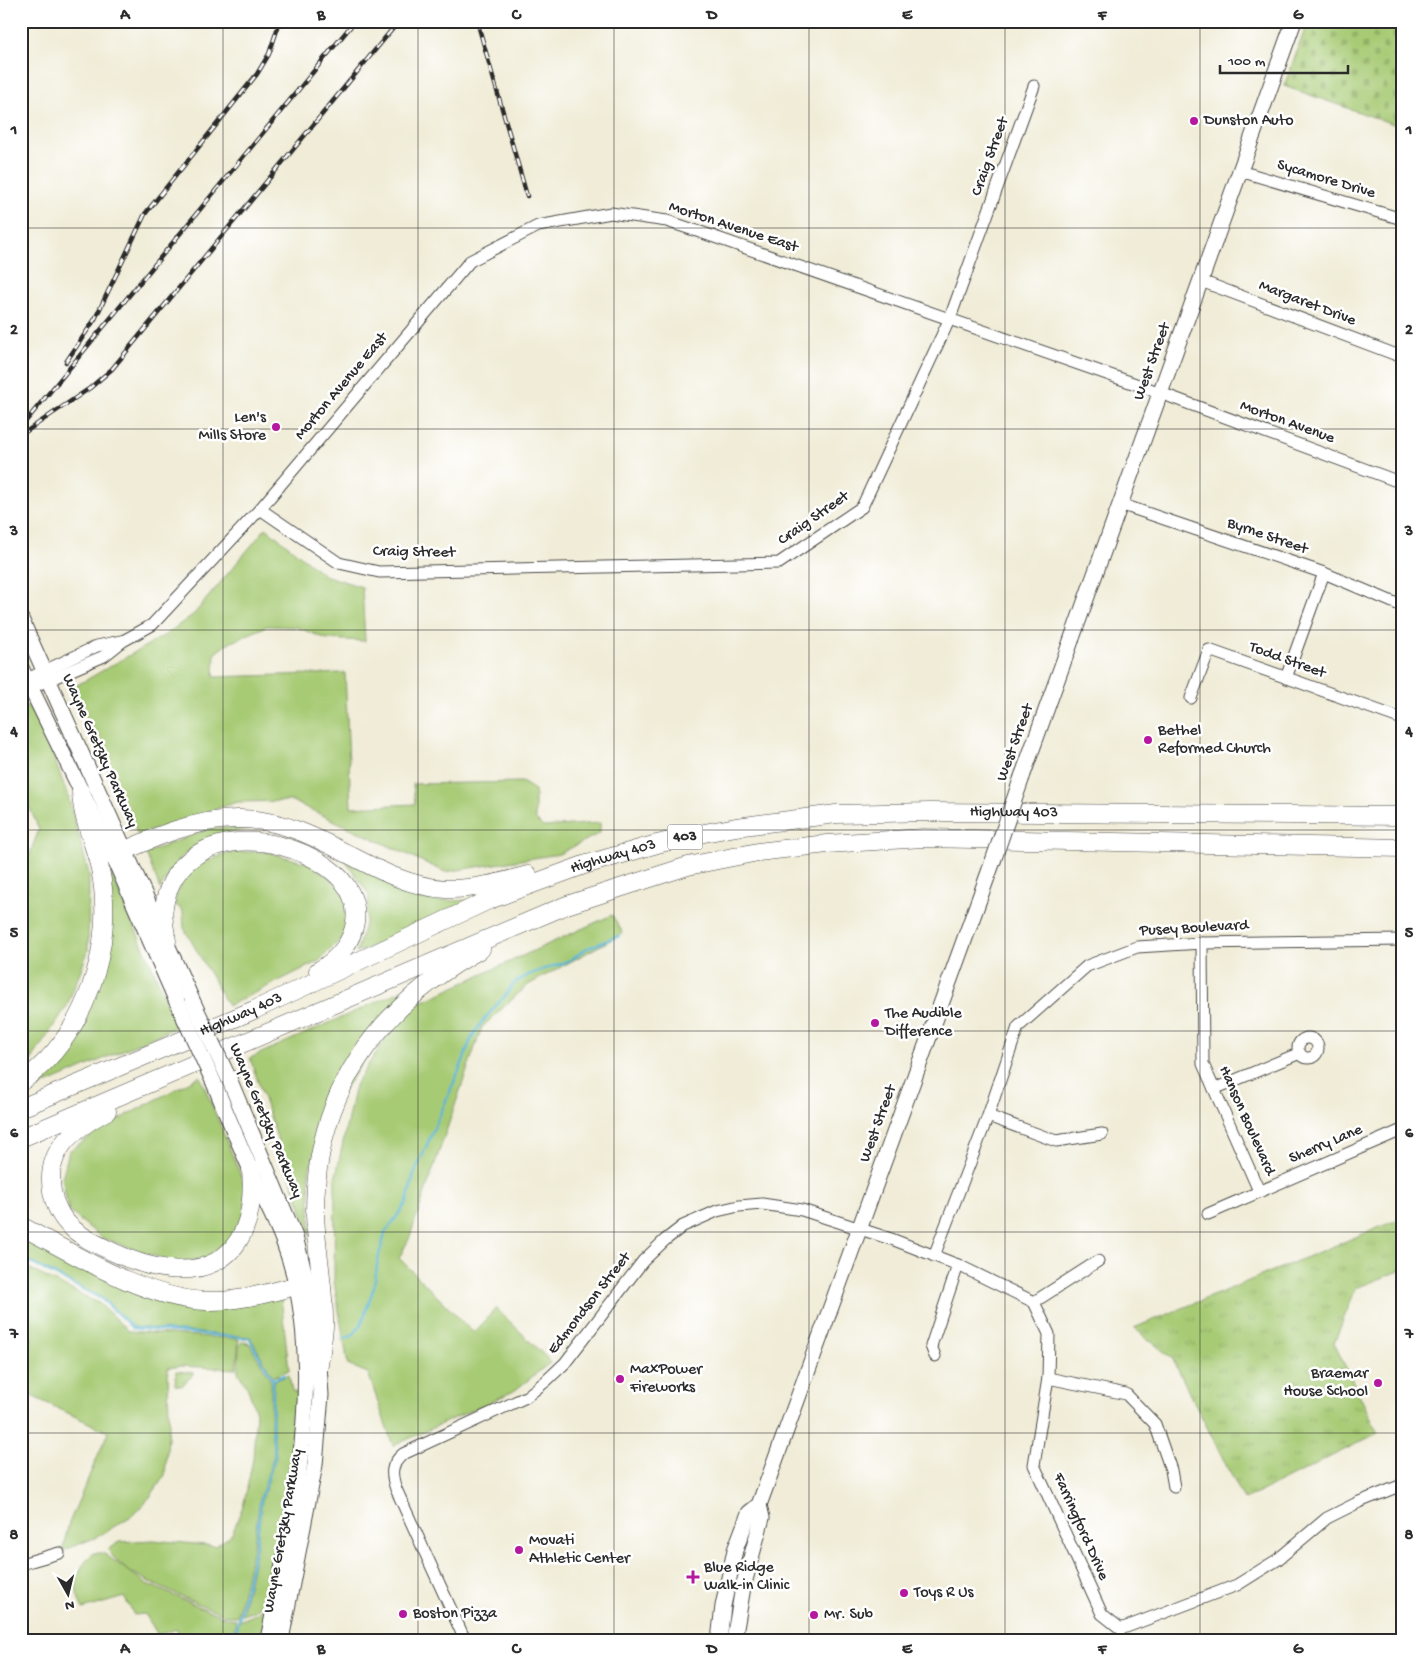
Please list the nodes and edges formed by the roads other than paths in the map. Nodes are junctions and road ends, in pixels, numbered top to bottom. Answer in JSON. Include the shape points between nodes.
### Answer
{"nodes":[{"id":1,"x":1294,"y":21,"type":"edge"},
{"id":2,"x":1034,"y":86,"type":"dead end"},
{"id":3,"x":1240,"y":171,"type":"junction"},
{"id":4,"x":1402,"y":220,"type":"edge"},
{"id":5,"x":1201,"y":281,"type":"junction"},
{"id":6,"x":950,"y":318,"type":"junction"},
{"id":7,"x":1402,"y":357,"type":"edge"},
{"id":8,"x":1160,"y":393,"type":"junction"},
{"id":9,"x":1401,"y":481,"type":"edge"},
{"id":10,"x":1120,"y":504,"type":"junction"},
{"id":11,"x":260,"y":509,"type":"junction"},
{"id":12,"x":1324,"y":574,"type":"junction"},
{"id":13,"x":1402,"y":606,"type":"edge"},
{"id":14,"x":21,"y":619,"type":"edge"},
{"id":15,"x":47,"y":676,"type":"junction"},
{"id":16,"x":1286,"y":678,"type":"junction"},
{"id":17,"x":24,"y":682,"type":"edge"},
{"id":18,"x":1191,"y":698,"type":"dead end"},
{"id":19,"x":1402,"y":720,"type":"edge"},
{"id":20,"x":81,"y":792,"type":"junction"},
{"id":21,"x":1402,"y":816,"type":"edge"},
{"id":22,"x":1402,"y":848,"type":"edge"},
{"id":23,"x":119,"y":853,"type":"junction"},
{"id":24,"x":584,"y":865,"type":"junction"},
{"id":25,"x":567,"y":905,"type":"junction"},
{"id":26,"x":167,"y":940,"type":"junction"},
{"id":27,"x":1402,"y":940,"type":"edge"},
{"id":28,"x":1202,"y":943,"type":"junction"},
{"id":29,"x":185,"y":1001,"type":"junction"},
{"id":30,"x":254,"y":1010,"type":"junction"},
{"id":31,"x":1300,"y":1053,"type":"dead end"},
{"id":32,"x":190,"y":1064,"type":"junction"},
{"id":33,"x":21,"y":1082,"type":"edge"},
{"id":34,"x":1214,"y":1090,"type":"junction"},
{"id":35,"x":21,"y":1108,"type":"edge"},
{"id":36,"x":988,"y":1116,"type":"junction"},
{"id":37,"x":1402,"y":1130,"type":"edge"},
{"id":38,"x":1102,"y":1134,"type":"dead end"},
{"id":39,"x":21,"y":1138,"type":"edge"},
{"id":40,"x":251,"y":1170,"type":"junction"},
{"id":41,"x":1259,"y":1191,"type":"junction"},
{"id":42,"x":1208,"y":1214,"type":"dead end"},
{"id":43,"x":21,"y":1226,"type":"edge"},
{"id":44,"x":860,"y":1230,"type":"junction"},
{"id":45,"x":934,"y":1256,"type":"junction"},
{"id":46,"x":1098,"y":1261,"type":"dead end"},
{"id":47,"x":958,"y":1265,"type":"junction"},
{"id":48,"x":302,"y":1285,"type":"junction"},
{"id":49,"x":1034,"y":1302,"type":"junction"},
{"id":50,"x":936,"y":1356,"type":"dead end"},
{"id":51,"x":320,"y":1365,"type":"junction"},
{"id":52,"x":1048,"y":1378,"type":"junction"},
{"id":53,"x":1402,"y":1485,"type":"edge"},
{"id":54,"x":1174,"y":1487,"type":"dead end"},
{"id":55,"x":759,"y":1505,"type":"junction"},
{"id":56,"x":59,"y":1553,"type":"dead end"},
{"id":57,"x":21,"y":1564,"type":"edge"},
{"id":58,"x":1120,"y":1634,"type":"edge"},
{"id":59,"x":1402,"y":1636,"type":"edge"},
{"id":60,"x":268,"y":1640,"type":"edge"},
{"id":61,"x":281,"y":1640,"type":"edge"},
{"id":62,"x":465,"y":1640,"type":"edge"},
{"id":63,"x":719,"y":1640,"type":"edge"},
{"id":64,"x":734,"y":1640,"type":"edge"},
{"id":65,"x":1391,"y":1640,"type":"edge"}],
"edges":[{"from":1,"to":3,"type":"main road","name":"West Street"},
{"from":2,"to":6,"type":"street","name":"Craig Street"},
{"from":3,"to":4,"type":"street","name":"Sycamore Drive"},
{"from":3,"to":5,"type":"main road","name":"West Street"},
{"from":5,"to":7,"type":"street","name":"Margaret Drive"},
{"from":5,"to":8,"type":"main road","name":"West Street"},
{"from":6,"to":8,"type":"street","name":"Morton Avenue East"},
{"from":6,"to":11,"type":"street","name":"Morton Avenue East","via":[[667,221],[611,213],[538,226],[470,261]]},
{"from":6,"to":11,"type":"street","name":"Craig Street","via":[[862,507],[779,563],[379,572],[339,563]]},
{"from":8,"to":9,"type":"street","name":"Morton Avenue"},
{"from":8,"to":10,"type":"main road","name":"West Street"},
{"from":10,"to":12,"type":"street","name":"Byrne Street"},
{"from":10,"to":44,"type":"main road","name":"West Street","bridge":true},
{"from":11,"to":15,"type":"street","name":"Morton Avenue East","via":[[152,625],[104,656]]},
{"from":12,"to":13,"type":"street","name":"Byrne Street"},
{"from":12,"to":16,"type":"street"},
{"from":14,"to":15,"type":"main road","name":"Wayne Gretzky Parkway"},
{"from":15,"to":17,"type":"street","name":"Morton Avenue East"},
{"from":15,"to":23,"type":"main road","name":"Wayne Gretzky Parkway"},
{"from":16,"to":18,"type":"street","name":"Todd Street","via":[[1209,650]]},
{"from":16,"to":19,"type":"street","name":"Todd Street"},
{"from":17,"to":20,"type":"main road","name":"Wayne Gretzky Parkway"},
{"from":20,"to":23,"type":"main road","name":"Wayne Gretzky Parkway"},
{"from":20,"to":33,"type":"highway","via":[[81,809],[103,888],[104,921],[95,972],[80,1012],[63,1040]]},
{"from":21,"to":24,"type":"highway","name":"Highway 403","number":"403","via":[[1023,812],[836,814],[699,834]]},
{"from":22,"to":25,"type":"highway","name":"Highway 403","number":"403","via":[[1020,838],[923,838],[827,844],[758,852],[688,866]]},
{"from":23,"to":24,"type":"highway","via":[[200,822],[239,818],[287,826],[334,845],[394,877],[444,889],[463,889],[560,866]]},
{"from":23,"to":26,"type":"main road","name":"Wayne Gretzky Parkway"},
{"from":23,"to":29,"type":"main road","name":"Wayne Gretzky Parkway"},
{"from":24,"to":30,"type":"highway","name":"Highway 403","number":"403","via":[[489,900]]},
{"from":25,"to":32,"type":"highway","name":"Highway 403","number":"403"},
{"from":25,"to":51,"type":"highway","via":[[550,918],[480,950],[421,989],[389,1017],[365,1046],[349,1073],[334,1104],[318,1170],[315,1214],[324,1326]]},
{"from":26,"to":29,"type":"main road","name":"Wayne Gretzky Parkway"},
{"from":26,"to":30,"type":"highway","via":[[163,914],[167,894],[180,868],[199,852],[220,845],[252,841],[298,852],[327,866],[348,888],[355,916],[352,937],[330,964]]},
{"from":27,"to":28,"type":"street","name":"Pusey Boulevard"},
{"from":28,"to":34,"type":"street","name":"Hanson Boulevard","via":[[1203,1064]]},
{"from":28,"to":36,"type":"street","name":"Pusey Boulevard","via":[[1137,947],[1087,966],[1018,1026]]},
{"from":29,"to":40,"type":"main road","name":"Wayne Gretzky Parkway","bridge":true,"via":[[214,1083]]},
{"from":29,"to":48,"type":"main road","name":"Wayne Gretzky Parkway","bridge":true,"via":[[230,1081],[295,1237]]},
{"from":30,"to":35,"type":"highway","name":"Highway 403","number":"403"},
{"from":31,"to":34,"type":"street"},
{"from":32,"to":39,"type":"highway","name":"Highway 403","number":"403"},
{"from":32,"to":40,"type":"highway","via":[[152,1089],[94,1118],[63,1143],[50,1172],[56,1207],[72,1228],[123,1257],[158,1267],[198,1269],[219,1261],[243,1235],[252,1210]]},
{"from":34,"to":41,"type":"street","name":"Hanson Boulevard"},
{"from":36,"to":38,"type":"street","via":[[1056,1140]]},
{"from":36,"to":45,"type":"street","name":"Pusey Boulevard"},
{"from":37,"to":41,"type":"street","name":"Sherry Lane"},
{"from":40,"to":48,"type":"main road","name":"Wayne Gretzky Parkway"},
{"from":41,"to":42,"type":"street","name":"Sherry Lane"},
{"from":43,"to":48,"type":"highway","via":[[90,1264],[153,1290],[188,1299],[232,1300]]},
{"from":44,"to":45,"type":"street"},
{"from":44,"to":55,"type":"main road","name":"West Street"},
{"from":44,"to":62,"type":"street","name":"Edmondson Street","via":[[802,1210],[762,1204],[717,1211],[683,1226],[643,1261],[566,1363],[546,1381],[526,1397],[395,1460],[392,1468],[396,1489]]},
{"from":45,"to":47,"type":"street"},
{"from":46,"to":49,"type":"street"},
{"from":47,"to":49,"type":"street"},
{"from":47,"to":50,"type":"street","via":[[931,1346]]},
{"from":48,"to":51,"type":"main road","name":"Wayne Gretzky Parkway"},
{"from":48,"to":60,"type":"main road","name":"Wayne Gretzky Parkway","via":[[306,1402],[298,1472]]},
{"from":49,"to":52,"type":"street","name":"Farringford Drive","via":[[1049,1334]]},
{"from":51,"to":61,"type":"main road","name":"Wayne Gretzky Parkway","via":[[315,1465]]},
{"from":52,"to":54,"type":"street","via":[[1126,1394],[1154,1424]]},
{"from":52,"to":58,"type":"street","name":"Farringford Drive","via":[[1034,1465],[1102,1614]]},
{"from":53,"to":58,"type":"street","name":"Farringford Drive","via":[[1327,1518],[1277,1560],[1237,1585]]},
{"from":55,"to":63,"type":"main road","name":"West Street","via":[[749,1513],[735,1550]]},
{"from":55,"to":64,"type":"main road","name":"West Street","via":[[762,1518],[743,1587]]},
{"from":56,"to":57,"type":"street"},
{"from":59,"to":65,"type":"street"}]}
